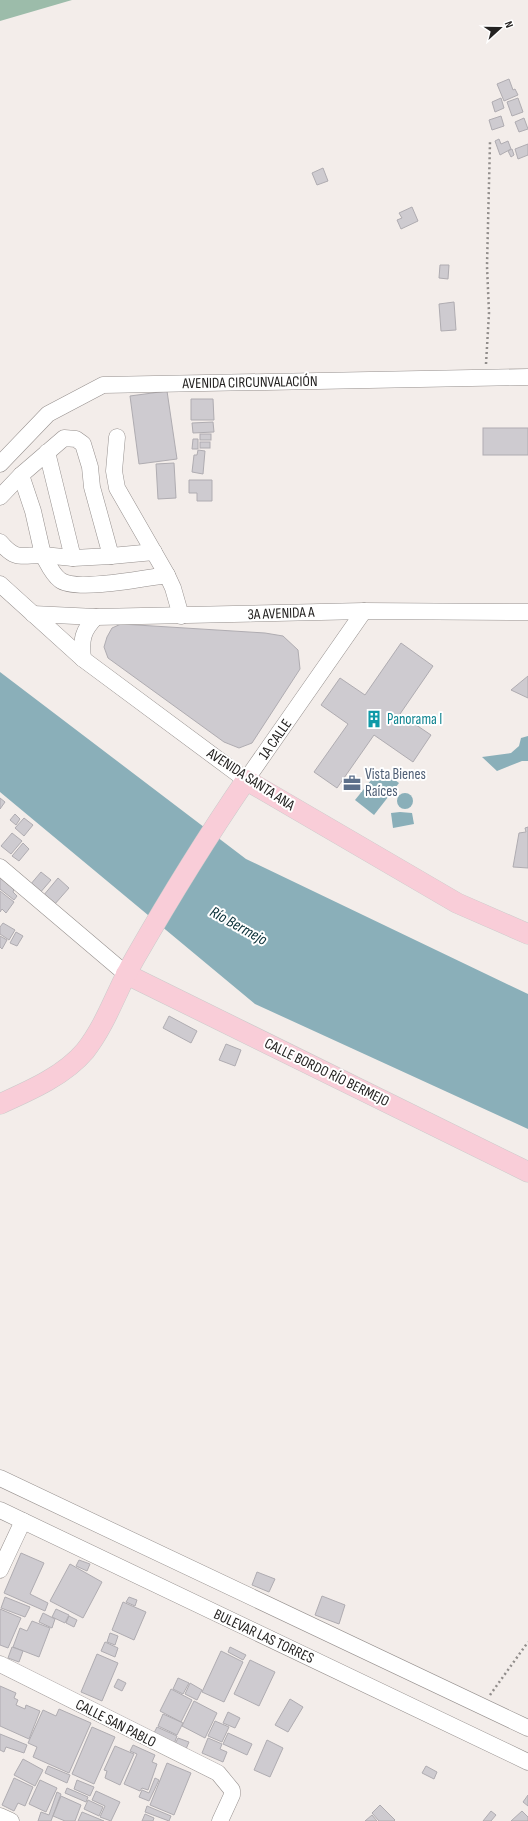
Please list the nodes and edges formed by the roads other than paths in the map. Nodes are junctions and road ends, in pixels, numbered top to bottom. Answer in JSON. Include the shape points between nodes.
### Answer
{"nodes":[{"id":1,"x":528,"y":377,"type":"edge"},
{"id":2,"x":117,"y":438,"type":"dead end"},
{"id":3,"x":47,"y":452,"type":"junction"},
{"id":4,"x":0,"y":464,"type":"edge"},
{"id":5,"x":21,"y":475,"type":"junction"},
{"id":6,"x":0,"y":497,"type":"edge"},
{"id":7,"x":0,"y":542,"type":"edge"},
{"id":8,"x":154,"y":552,"type":"junction"},
{"id":9,"x":43,"y":555,"type":"junction"},
{"id":10,"x":111,"y":556,"type":"junction"},
{"id":11,"x":73,"y":558,"type":"junction"},
{"id":12,"x":167,"y":575,"type":"junction"},
{"id":13,"x":0,"y":584,"type":"edge"},
{"id":14,"x":364,"y":611,"type":"junction"},
{"id":15,"x":528,"y":612,"type":"edge"},
{"id":16,"x":33,"y":614,"type":"junction"},
{"id":17,"x":181,"y":616,"type":"junction"},
{"id":18,"x":96,"y":617,"type":"junction"},
{"id":19,"x":83,"y":659,"type":"junction"},
{"id":20,"x":246,"y":780,"type":"junction"},
{"id":21,"x":0,"y":867,"type":"edge"},
{"id":22,"x":528,"y":934,"type":"edge"},
{"id":23,"x":126,"y":974,"type":"junction"},
{"id":24,"x":0,"y":1104,"type":"edge"},
{"id":25,"x":528,"y":1172,"type":"edge"},
{"id":26,"x":0,"y":1478,"type":"edge"},
{"id":27,"x":0,"y":1510,"type":"edge"},
{"id":28,"x":24,"y":1521,"type":"junction"},
{"id":29,"x":0,"y":1570,"type":"edge"},
{"id":30,"x":0,"y":1664,"type":"edge"},
{"id":31,"x":528,"y":1728,"type":"edge"},
{"id":32,"x":528,"y":1762,"type":"edge"},
{"id":33,"x":0,"y":1816,"type":"edge"},
{"id":34,"x":11,"y":1821,"type":"edge"},
{"id":35,"x":220,"y":1821,"type":"edge"}],
"edges":[{"from":1,"to":4,"type":"street","name":"AVENIDA CIRCUNVALACIÓN","via":[[103,385],[48,414]]},
{"from":2,"to":8,"type":"street","via":[[114,471],[117,488]]},
{"from":3,"to":5,"type":"street"},
{"from":3,"to":10,"type":"street","via":[[64,438],[76,439],[82,444]]},
{"from":3,"to":11,"type":"street"},
{"from":5,"to":6,"type":"street"},
{"from":5,"to":9,"type":"street","via":[[33,511]]},
{"from":7,"to":9,"type":"street","via":[[9,553],[20,556]]},
{"from":8,"to":10,"type":"street"},
{"from":8,"to":12,"type":"street"},
{"from":9,"to":11,"type":"street"},
{"from":9,"to":12,"type":"street","via":[[51,571],[61,581],[74,584],[122,582]]},
{"from":10,"to":11,"type":"street"},
{"from":12,"to":17,"type":"street"},
{"from":13,"to":16,"type":"street","name":"AVENIDA SANTA ANA"},
{"from":14,"to":15,"type":"street","name":"3A AVENIDA A"},
{"from":14,"to":17,"type":"street","name":"3A AVENIDA A"},
{"from":14,"to":20,"type":"street","name":"1A CALLE"},
{"from":16,"to":18,"type":"street","name":"3A AVENIDA A"},
{"from":16,"to":19,"type":"street","name":"AVENIDA SANTA ANA"},
{"from":17,"to":18,"type":"street","name":"3A AVENIDA A"},
{"from":18,"to":19,"type":"street","via":[[87,625],[81,642]]},
{"from":19,"to":20,"type":"street","name":"AVENIDA SANTA ANA"},
{"from":20,"to":22,"type":"main road","name":"AVENIDA SANTA ANA","via":[[456,903]]},
{"from":20,"to":23,"type":"main road","name":"1A CALLE"},
{"from":21,"to":23,"type":"street"},
{"from":23,"to":24,"type":"main road","name":"1A CALLE","via":[[104,1023],[84,1052],[61,1071]]},
{"from":23,"to":25,"type":"main road","name":"CALLE BORDO RÍO BERMEJO"},
{"from":26,"to":31,"type":"street","name":"BULEVAR LAS TORRES"},
{"from":27,"to":28,"type":"street","name":"BULEVAR LAS TORRES"},
{"from":28,"to":29,"type":"street"},
{"from":28,"to":32,"type":"street","name":"BULEVAR LAS TORRES"},
{"from":30,"to":35,"type":"street","name":"CALLE SAN PABLO","via":[[218,1774],[230,1786],[232,1795]]},
{"from":33,"to":34,"type":"street"}]}
